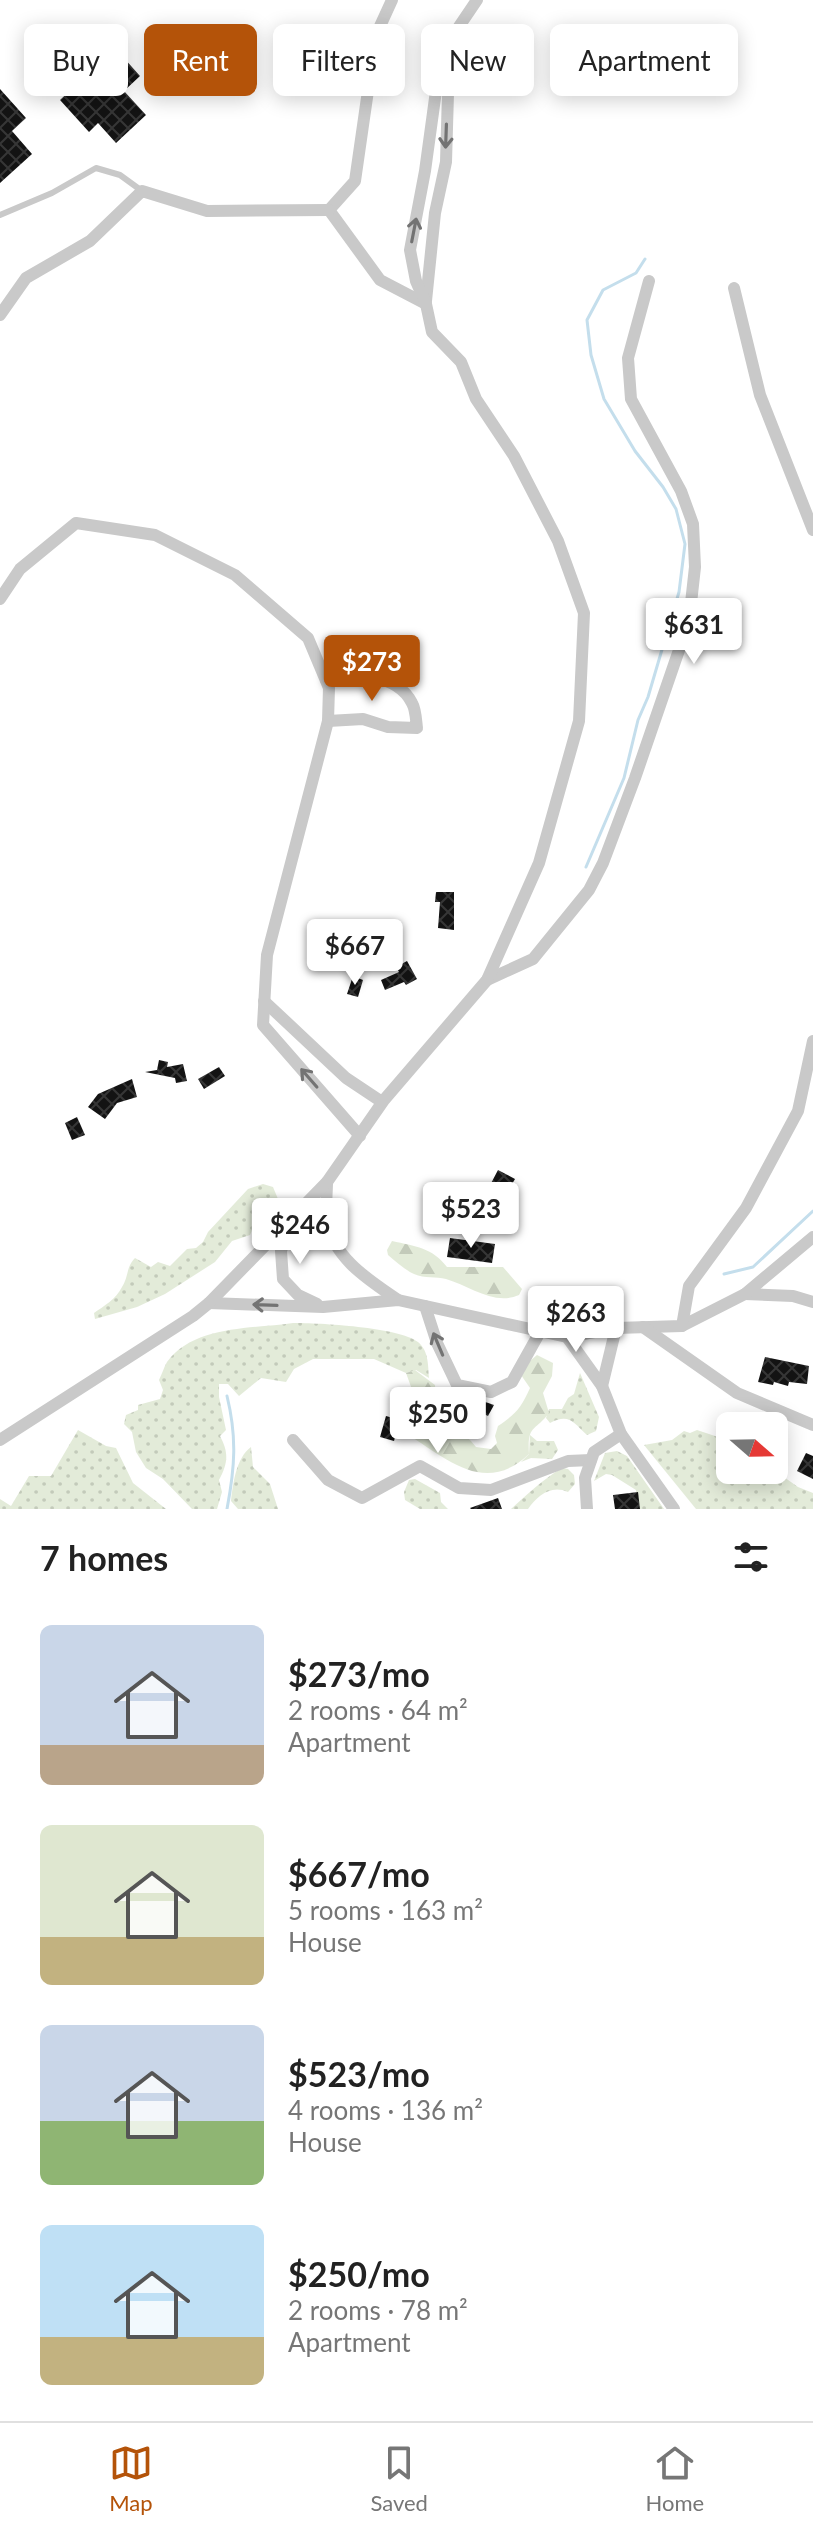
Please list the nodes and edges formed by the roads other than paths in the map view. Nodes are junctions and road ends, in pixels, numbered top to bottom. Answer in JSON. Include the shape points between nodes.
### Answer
{"nodes":[{"id":1,"x":392,"y":0,"type":"edge"},
{"id":2,"x":477,"y":0,"type":"edge"},
{"id":3,"x":461,"y":24,"type":"edge"},
{"id":4,"x":435,"y":96,"type":"edge"},
{"id":5,"x":448,"y":96,"type":"edge"},
{"id":6,"x":142,"y":191,"type":"junction"},
{"id":7,"x":329,"y":210,"type":"junction"},
{"id":8,"x":0,"y":215,"type":"edge"},
{"id":9,"x":649,"y":281,"type":"dead end"},
{"id":10,"x":734,"y":288,"type":"dead end"},
{"id":11,"x":426,"y":304,"type":"junction"},
{"id":12,"x":0,"y":315,"type":"edge"},
{"id":13,"x":813,"y":530,"type":"edge"},
{"id":14,"x":0,"y":599,"type":"edge"},
{"id":15,"x":326,"y":680,"type":"junction"},
{"id":16,"x":328,"y":721,"type":"junction"},
{"id":17,"x":487,"y":980,"type":"junction"},
{"id":18,"x":264,"y":1001,"type":"junction"},
{"id":19,"x":813,"y":1041,"type":"edge"},
{"id":20,"x":382,"y":1102,"type":"junction"},
{"id":21,"x":360,"y":1136,"type":"junction"},
{"id":22,"x":327,"y":1182,"type":"junction"},
{"id":23,"x":290,"y":1220,"type":"junction"},
{"id":24,"x":813,"y":1237,"type":"edge"},
{"id":25,"x":745,"y":1294,"type":"junction"},
{"id":26,"x":398,"y":1300,"type":"junction"},
{"id":27,"x":813,"y":1302,"type":"edge"},
{"id":28,"x":209,"y":1303,"type":"junction"},
{"id":29,"x":425,"y":1306,"type":"junction"},
{"id":30,"x":323,"y":1307,"type":"junction"},
{"id":31,"x":682,"y":1326,"type":"junction"},
{"id":32,"x":643,"y":1327,"type":"junction"},
{"id":33,"x":616,"y":1328,"type":"junction"},
{"id":34,"x":541,"y":1330,"type":"junction"},
{"id":35,"x":567,"y":1337,"type":"junction"},
{"id":36,"x":602,"y":1386,"type":"junction"},
{"id":37,"x":813,"y":1425,"type":"edge"},
{"id":38,"x":621,"y":1434,"type":"junction"},
{"id":39,"x":0,"y":1440,"type":"edge"},
{"id":40,"x":293,"y":1440,"type":"dead end"},
{"id":41,"x":591,"y":1460,"type":"junction"},
{"id":42,"x":587,"y":1509,"type":"edge"},
{"id":43,"x":674,"y":1509,"type":"edge"}],
"edges":[{"from":1,"to":7,"type":"street","via":[[376,35],[355,181]]},
{"from":2,"to":3,"type":"street"},
{"from":11,"to":4,"type":"street","one_way":true,"via":[[410,250]]},
{"from":5,"to":11,"type":"street","one_way":true,"via":[[446,162]]},
{"from":6,"to":7,"type":"street","via":[[207,211]]},
{"from":6,"to":8,"type":"lane","via":[[120,175],[96,168]]},
{"from":6,"to":12,"type":"street","via":[[90,241],[26,278]]},
{"from":7,"to":11,"type":"street","via":[[380,280]]},
{"from":9,"to":17,"type":"street","via":[[628,358],[631,399],[693,524],[689,621],[635,778],[589,890],[533,959]]},
{"from":10,"to":13,"type":"street","via":[[760,395]]},
{"from":11,"to":17,"type":"street","via":[[432,332],[461,362],[476,399],[514,456],[558,541],[584,613],[579,721],[539,863]]},
{"from":14,"to":15,"type":"street","via":[[20,569],[76,523],[155,535],[235,575],[308,638]]},
{"from":15,"to":16,"type":"street"},
{"from":15,"to":16,"type":"street","via":[[347,675],[397,686],[413,703],[417,728],[363,719]]},
{"from":16,"to":18,"type":"street","via":[[267,955]]},
{"from":17,"to":20,"type":"street"},
{"from":18,"to":20,"type":"street","via":[[346,1078]]},
{"from":21,"to":18,"type":"street","one_way":true,"via":[[263,1025]]},
{"from":19,"to":31,"type":"street","via":[[798,1111],[746,1208],[689,1286]]},
{"from":20,"to":21,"type":"street"},
{"from":21,"to":22,"type":"street"},
{"from":22,"to":23,"type":"street"},
{"from":22,"to":26,"type":"street","via":[[333,1240],[364,1277]]},
{"from":23,"to":28,"type":"street"},
{"from":23,"to":30,"type":"street","via":[[281,1251],[283,1279],[298,1295]]},
{"from":24,"to":25,"type":"street"},
{"from":25,"to":27,"type":"street"},
{"from":25,"to":31,"type":"street"},
{"from":26,"to":29,"type":"street"},
{"from":26,"to":30,"type":"street"},
{"from":30,"to":28,"type":"street","one_way":true},
{"from":28,"to":39,"type":"street"},
{"from":29,"to":34,"type":"street"},
{"from":34,"to":29,"type":"street","one_way":true,"via":[[512,1382],[491,1392],[457,1385]]},
{"from":31,"to":32,"type":"street"},
{"from":32,"to":33,"type":"street"},
{"from":32,"to":37,"type":"street","via":[[737,1393]]},
{"from":33,"to":35,"type":"street"},
{"from":33,"to":36,"type":"street"},
{"from":34,"to":35,"type":"street"},
{"from":35,"to":36,"type":"street"},
{"from":36,"to":38,"type":"street"},
{"from":38,"to":41,"type":"street","via":[[594,1452]]},
{"from":38,"to":43,"type":"street"},
{"from":40,"to":41,"type":"street","via":[[328,1480],[362,1498],[420,1466],[459,1488],[491,1490],[568,1461]]},
{"from":41,"to":42,"type":"street","via":[[585,1478]]}]}
